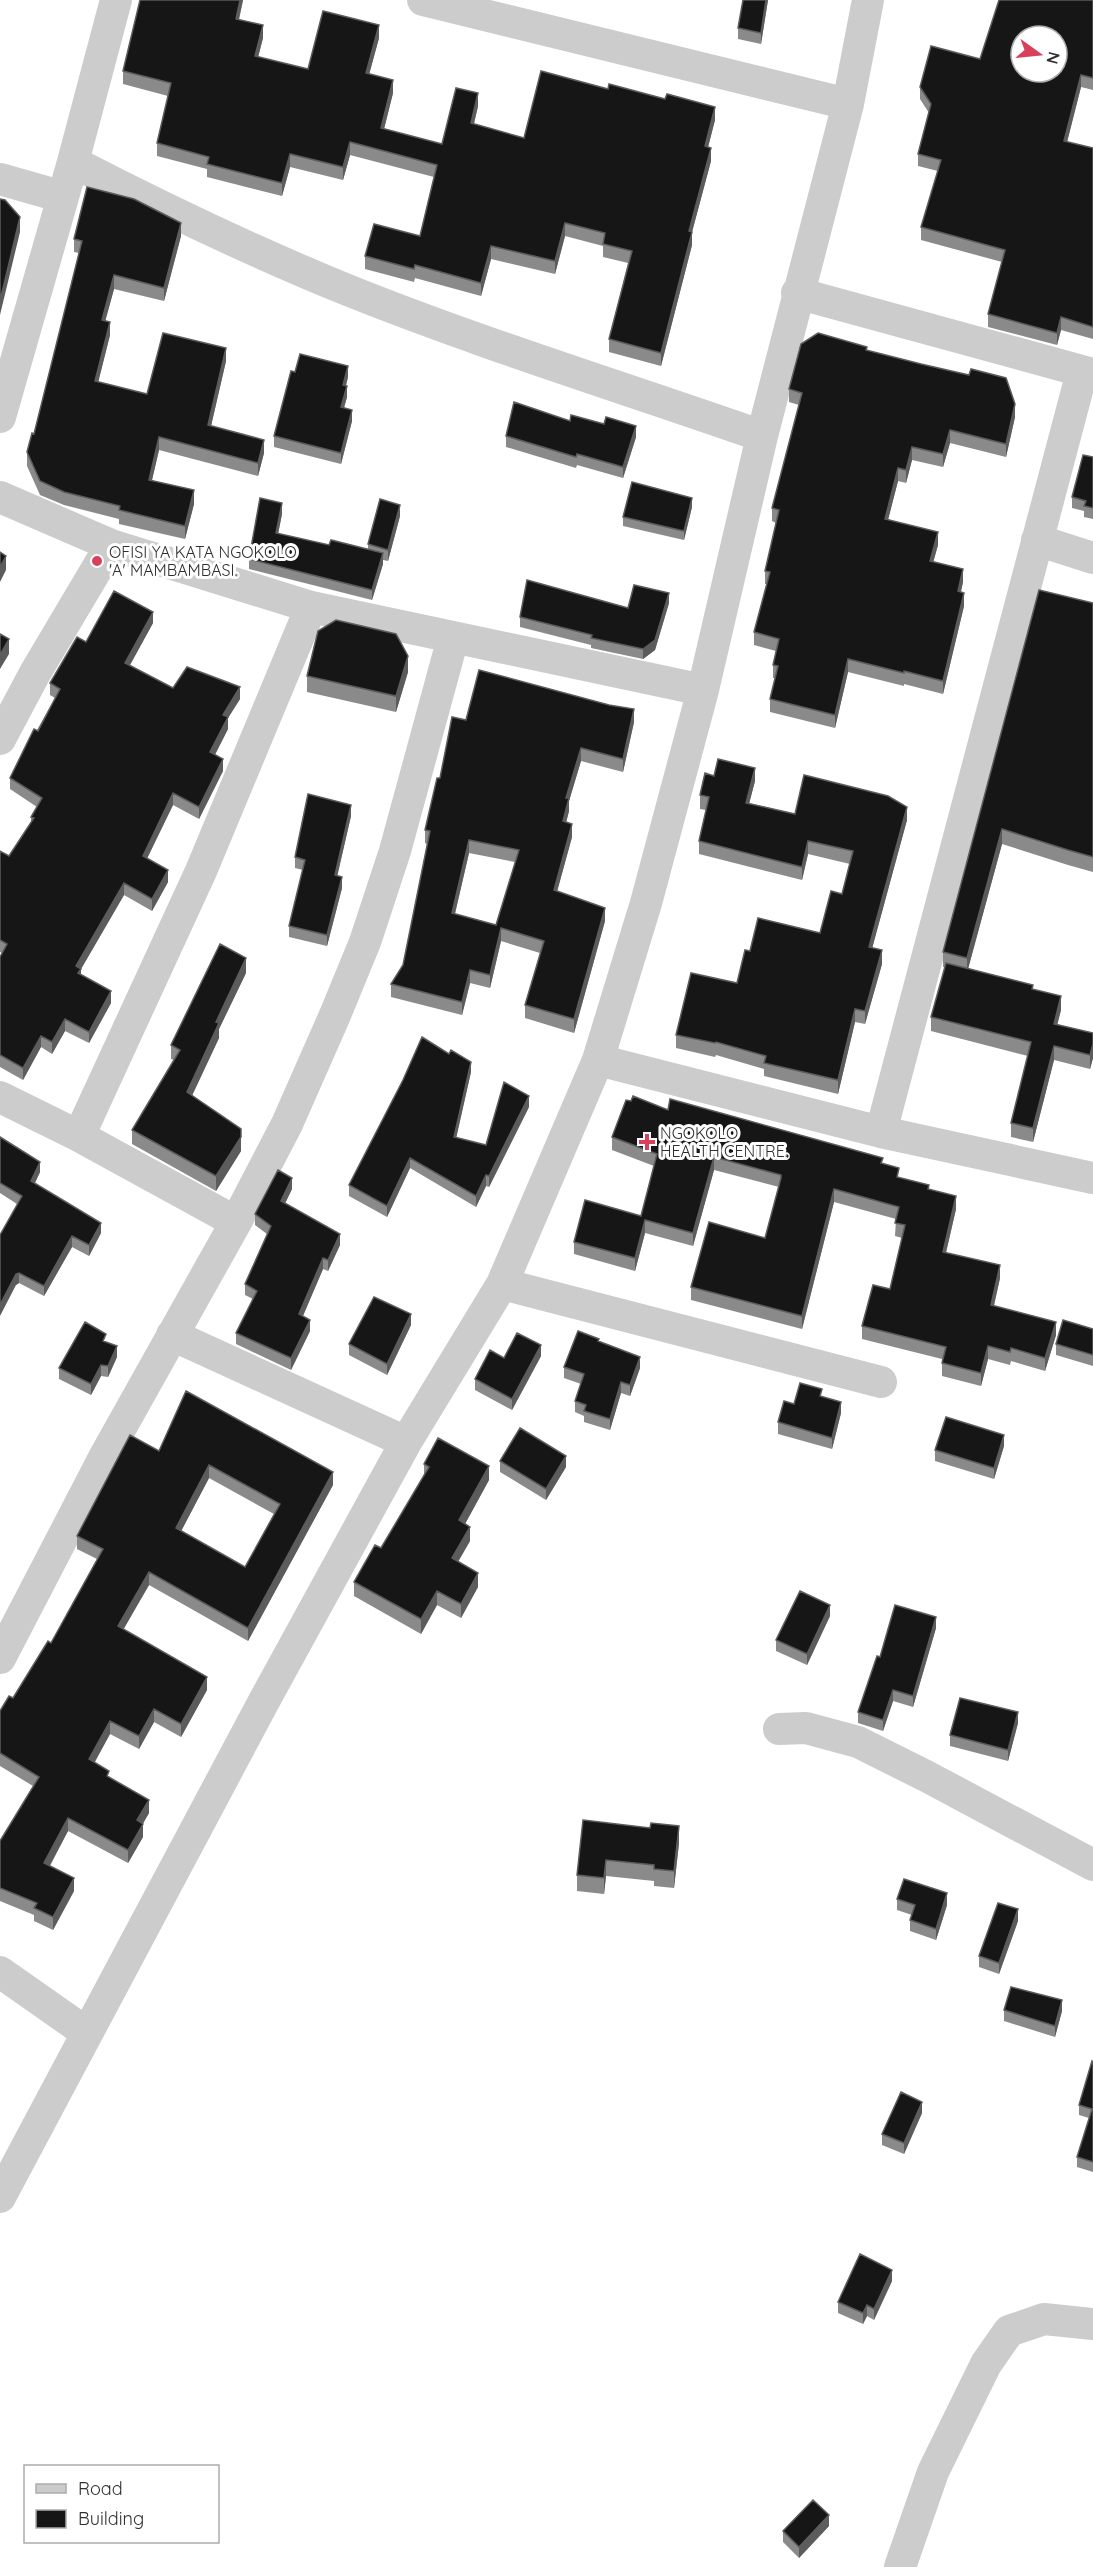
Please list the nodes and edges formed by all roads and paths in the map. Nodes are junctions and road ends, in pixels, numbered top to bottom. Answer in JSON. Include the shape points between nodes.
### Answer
{"nodes":[{"id":1,"x":116,"y":0,"type":"edge"},
{"id":2,"x":423,"y":0,"type":"edge"},
{"id":3,"x":868,"y":0,"type":"edge"},
{"id":4,"x":848,"y":104,"type":"junction"},
{"id":5,"x":74,"y":162,"type":"junction"},
{"id":6,"x":0,"y":179,"type":"edge"},
{"id":7,"x":63,"y":197,"type":"junction"},
{"id":8,"x":797,"y":293,"type":"junction"},
{"id":9,"x":1088,"y":373,"type":"edge"},
{"id":10,"x":0,"y":417,"type":"edge"},
{"id":11,"x":762,"y":436,"type":"junction"},
{"id":12,"x":0,"y":497,"type":"edge"},
{"id":13,"x":1037,"y":540,"type":"junction"},
{"id":14,"x":111,"y":546,"type":"junction"},
{"id":15,"x":1093,"y":558,"type":"edge"},
{"id":16,"x":310,"y":607,"type":"junction"},
{"id":17,"x":453,"y":638,"type":"junction"},
{"id":18,"x":703,"y":690,"type":"junction"},
{"id":19,"x":0,"y":739,"type":"edge"},
{"id":20,"x":598,"y":1060,"type":"junction"},
{"id":21,"x":0,"y":1097,"type":"edge"},
{"id":22,"x":881,"y":1132,"type":"junction"},
{"id":23,"x":79,"y":1136,"type":"junction"},
{"id":24,"x":1093,"y":1178,"type":"edge"},
{"id":25,"x":236,"y":1222,"type":"junction"},
{"id":26,"x":502,"y":1284,"type":"junction"},
{"id":27,"x":172,"y":1335,"type":"junction"},
{"id":28,"x":881,"y":1382,"type":"dead end"},
{"id":29,"x":406,"y":1442,"type":"junction"},
{"id":30,"x":0,"y":1658,"type":"edge"},
{"id":31,"x":779,"y":1729,"type":"dead end"},
{"id":32,"x":1093,"y":1865,"type":"edge"},
{"id":33,"x":0,"y":1972,"type":"edge"},
{"id":34,"x":87,"y":2033,"type":"junction"},
{"id":35,"x":0,"y":2197,"type":"edge"},
{"id":36,"x":1093,"y":2324,"type":"edge"},
{"id":37,"x":900,"y":2567,"type":"edge"}],
"edges":[{"from":1,"to":5,"type":"street"},
{"from":2,"to":4,"type":"street"},
{"from":3,"to":4,"type":"street"},
{"from":4,"to":8,"type":"street"},
{"from":5,"to":7,"type":"street"},
{"from":5,"to":11,"type":"street","via":[[150,202],[349,291]]},
{"from":6,"to":7,"type":"street"},
{"from":7,"to":10,"type":"street"},
{"from":8,"to":9,"type":"street"},
{"from":8,"to":11,"type":"street"},
{"from":9,"to":13,"type":"street"},
{"from":11,"to":18,"type":"street"},
{"from":12,"to":14,"type":"street"},
{"from":13,"to":15,"type":"street"},
{"from":13,"to":22,"type":"street"},
{"from":14,"to":16,"type":"street"},
{"from":14,"to":19,"type":"street"},
{"from":16,"to":17,"type":"street"},
{"from":16,"to":23,"type":"street","via":[[201,872]]},
{"from":17,"to":18,"type":"street"},
{"from":17,"to":25,"type":"street","via":[[395,852],[365,942],[287,1124]]},
{"from":18,"to":20,"type":"street","via":[[646,903]]},
{"from":20,"to":22,"type":"street"},
{"from":20,"to":26,"type":"street"},
{"from":21,"to":23,"type":"street"},
{"from":22,"to":24,"type":"street"},
{"from":23,"to":25,"type":"street"},
{"from":25,"to":27,"type":"street"},
{"from":26,"to":28,"type":"street"},
{"from":26,"to":29,"type":"street"},
{"from":27,"to":29,"type":"street"},
{"from":27,"to":30,"type":"street"},
{"from":29,"to":34,"type":"street"},
{"from":31,"to":32,"type":"street","via":[[806,1728],[858,1742]]},
{"from":33,"to":34,"type":"street"},
{"from":34,"to":35,"type":"street"},
{"from":36,"to":37,"type":"street","via":[[1044,2319],[1009,2331],[986,2364],[933,2472]]}]}
